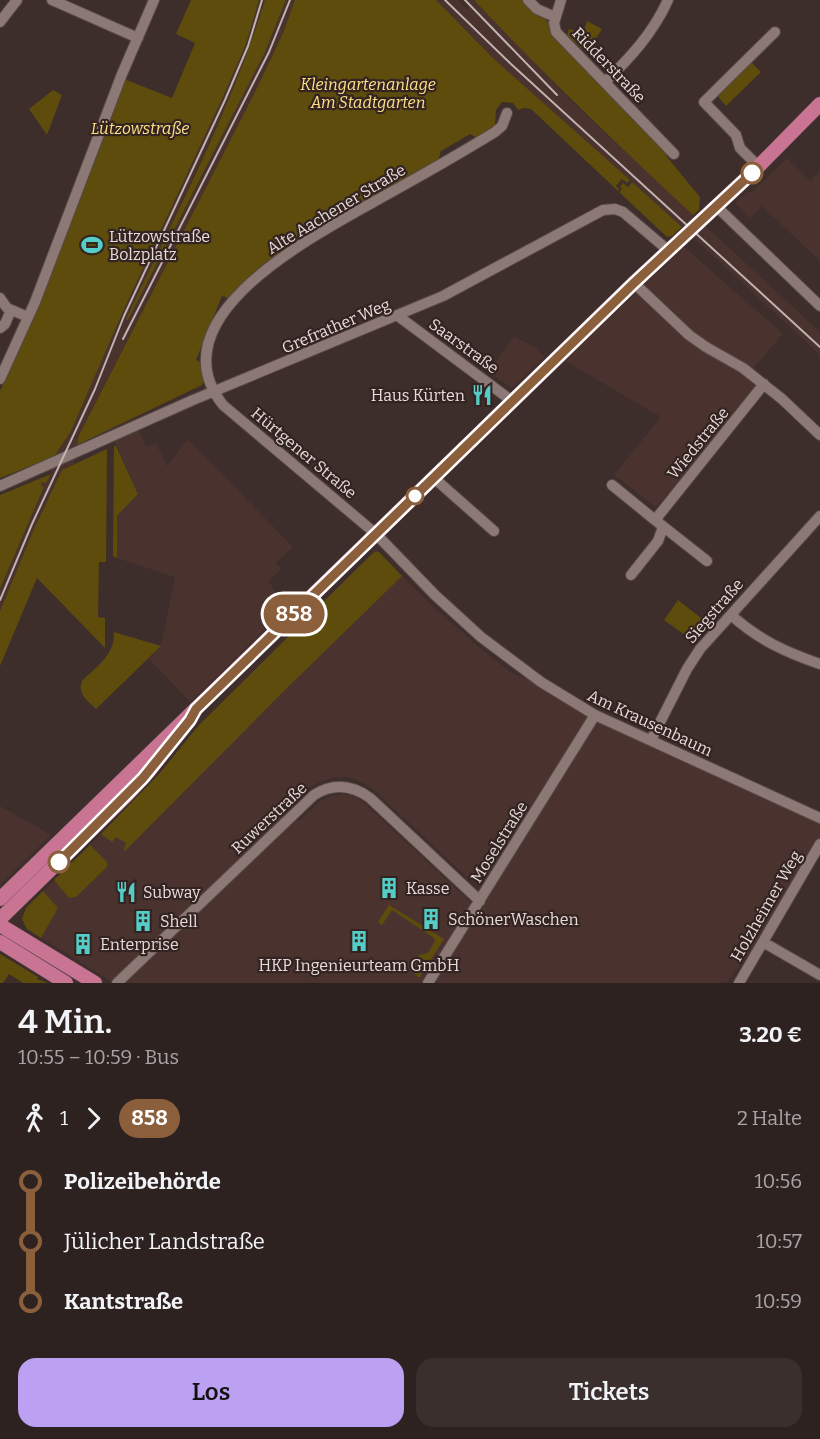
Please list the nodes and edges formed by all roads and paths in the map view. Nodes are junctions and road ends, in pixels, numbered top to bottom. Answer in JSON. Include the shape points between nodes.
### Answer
{"nodes":[{"id":1,"x":17,"y":0,"type":"edge"},
{"id":2,"x":52,"y":0,"type":"edge"},
{"id":3,"x":154,"y":0,"type":"edge"},
{"id":4,"x":528,"y":0,"type":"edge"},
{"id":5,"x":561,"y":0,"type":"edge"},
{"id":6,"x":668,"y":0,"type":"edge"},
{"id":7,"x":555,"y":17,"type":"junction"},
{"id":8,"x":0,"y":22,"type":"edge"},
{"id":9,"x":775,"y":32,"type":"dead end"},
{"id":10,"x":138,"y":38,"type":"junction"},
{"id":11,"x":605,"y":82,"type":"junction"},
{"id":12,"x":820,"y":104,"type":"edge"},
{"id":13,"x":507,"y":113,"type":"dead end"},
{"id":14,"x":674,"y":154,"type":"dead end"},
{"id":15,"x":758,"y":166,"type":"junction"},
{"id":16,"x":716,"y":206,"type":"junction"},
{"id":17,"x":669,"y":251,"type":"junction"},
{"id":18,"x":634,"y":283,"type":"junction"},
{"id":19,"x":0,"y":298,"type":"edge"},
{"id":20,"x":820,"y":306,"type":"edge"},
{"id":21,"x":11,"y":310,"type":"junction"},
{"id":22,"x":28,"y":316,"type":"junction"},
{"id":23,"x":398,"y":316,"type":"junction"},
{"id":24,"x":0,"y":328,"type":"edge"},
{"id":25,"x":0,"y":379,"type":"edge"},
{"id":26,"x":764,"y":384,"type":"junction"},
{"id":27,"x":216,"y":391,"type":"junction"},
{"id":28,"x":513,"y":401,"type":"junction"},
{"id":29,"x":820,"y":435,"type":"edge"},
{"id":30,"x":434,"y":478,"type":"junction"},
{"id":31,"x":612,"y":485,"type":"dead end"},
{"id":32,"x":0,"y":486,"type":"edge"},
{"id":33,"x":820,"y":516,"type":"edge"},
{"id":34,"x":659,"y":524,"type":"junction"},
{"id":35,"x":494,"y":531,"type":"dead end"},
{"id":36,"x":376,"y":534,"type":"junction"},
{"id":37,"x":707,"y":561,"type":"dead end"},
{"id":38,"x":631,"y":575,"type":"dead end"},
{"id":39,"x":731,"y":615,"type":"junction"},
{"id":40,"x":820,"y":664,"type":"edge"},
{"id":41,"x":196,"y":709,"type":"junction"},
{"id":42,"x":595,"y":716,"type":"junction"},
{"id":43,"x":651,"y":740,"type":"junction"},
{"id":44,"x":820,"y":818,"type":"edge"},
{"id":45,"x":820,"y":844,"type":"edge"},
{"id":46,"x":0,"y":899,"type":"edge"},
{"id":47,"x":480,"y":901,"type":"junction"},
{"id":48,"x":0,"y":919,"type":"edge"},
{"id":49,"x":0,"y":925,"type":"edge"},
{"id":50,"x":0,"y":942,"type":"edge"},
{"id":51,"x":763,"y":942,"type":"junction"},
{"id":52,"x":820,"y":975,"type":"edge"},
{"id":53,"x":66,"y":983,"type":"edge"},
{"id":54,"x":95,"y":983,"type":"edge"},
{"id":55,"x":117,"y":983,"type":"edge"},
{"id":56,"x":428,"y":983,"type":"edge"},
{"id":57,"x":739,"y":983,"type":"edge"}],
"edges":[{"from":1,"to":8,"type":"street"},
{"from":2,"to":10,"type":"street"},
{"from":3,"to":10,"type":"street"},
{"from":4,"to":7,"type":"street","name":"Ridderstraße"},
{"from":5,"to":7,"type":"street"},
{"from":6,"to":11,"type":"street","via":[[642,45]]},
{"from":7,"to":11,"type":"street","name":"Ridderstraße","via":[[556,32]]},
{"from":9,"to":15,"type":"street","via":[[704,102],[736,135],[740,148]]},
{"from":10,"to":22,"type":"street"},
{"from":11,"to":14,"type":"street","name":"Ridderstraße"},
{"from":12,"to":15,"type":"main road"},
{"from":13,"to":27,"type":"street","name":"Alte Aachener Straße","via":[[495,132],[311,238],[252,282],[228,308],[207,350],[207,371]]},
{"from":15,"to":16,"type":"main road"},
{"from":16,"to":17,"type":"main road"},
{"from":16,"to":20,"type":"street"},
{"from":17,"to":18,"type":"main road"},
{"from":17,"to":23,"type":"street","name":"Grefrather Weg","via":[[623,212],[603,210]]},
{"from":18,"to":26,"type":"street","via":[[689,335],[733,360]]},
{"from":18,"to":28,"type":"main road"},
{"from":19,"to":21,"type":"street"},
{"from":21,"to":22,"type":"street"},
{"from":21,"to":24,"type":"street"},
{"from":22,"to":25,"type":"street"},
{"from":23,"to":27,"type":"street","name":"Grefrather Weg"},
{"from":23,"to":28,"type":"street","name":"Saarstraße"},
{"from":26,"to":29,"type":"street"},
{"from":26,"to":34,"type":"street","name":"Wiedstraße"},
{"from":27,"to":32,"type":"street","name":"Grefrather Weg"},
{"from":27,"to":36,"type":"street","name":"Hürtgener Straße","via":[[224,405]]},
{"from":28,"to":30,"type":"main road"},
{"from":30,"to":35,"type":"street"},
{"from":30,"to":36,"type":"main road"},
{"from":31,"to":34,"type":"street"},
{"from":33,"to":39,"type":"street","name":"Siegstraße"},
{"from":34,"to":37,"type":"street"},
{"from":34,"to":38,"type":"street","name":"Wiedstraße","via":[[658,541]]},
{"from":36,"to":41,"type":"main road"},
{"from":36,"to":42,"type":"street","name":"Am Krausenbaum","via":[[481,637]]},
{"from":39,"to":40,"type":"street","via":[[766,642]]},
{"from":39,"to":43,"type":"street","name":"Siegstraße","via":[[694,656]]},
{"from":41,"to":46,"type":"main road"},
{"from":41,"to":48,"type":"main road","via":[[143,778]]},
{"from":42,"to":43,"type":"street","name":"Am Krausenbaum"},
{"from":42,"to":47,"type":"street","name":"Moselstraße"},
{"from":43,"to":44,"type":"street","name":"Am Krausenbaum"},
{"from":45,"to":51,"type":"street","name":"Holzheimer Weg"},
{"from":47,"to":55,"type":"street","name":"Ruwerstraße","via":[[370,798],[355,789],[330,787],[308,801]]},
{"from":47,"to":56,"type":"street","name":"Moselstraße"},
{"from":49,"to":54,"type":"main road"},
{"from":50,"to":53,"type":"main road"},
{"from":51,"to":52,"type":"street"},
{"from":51,"to":57,"type":"street","name":"Holzheimer Weg"}]}
